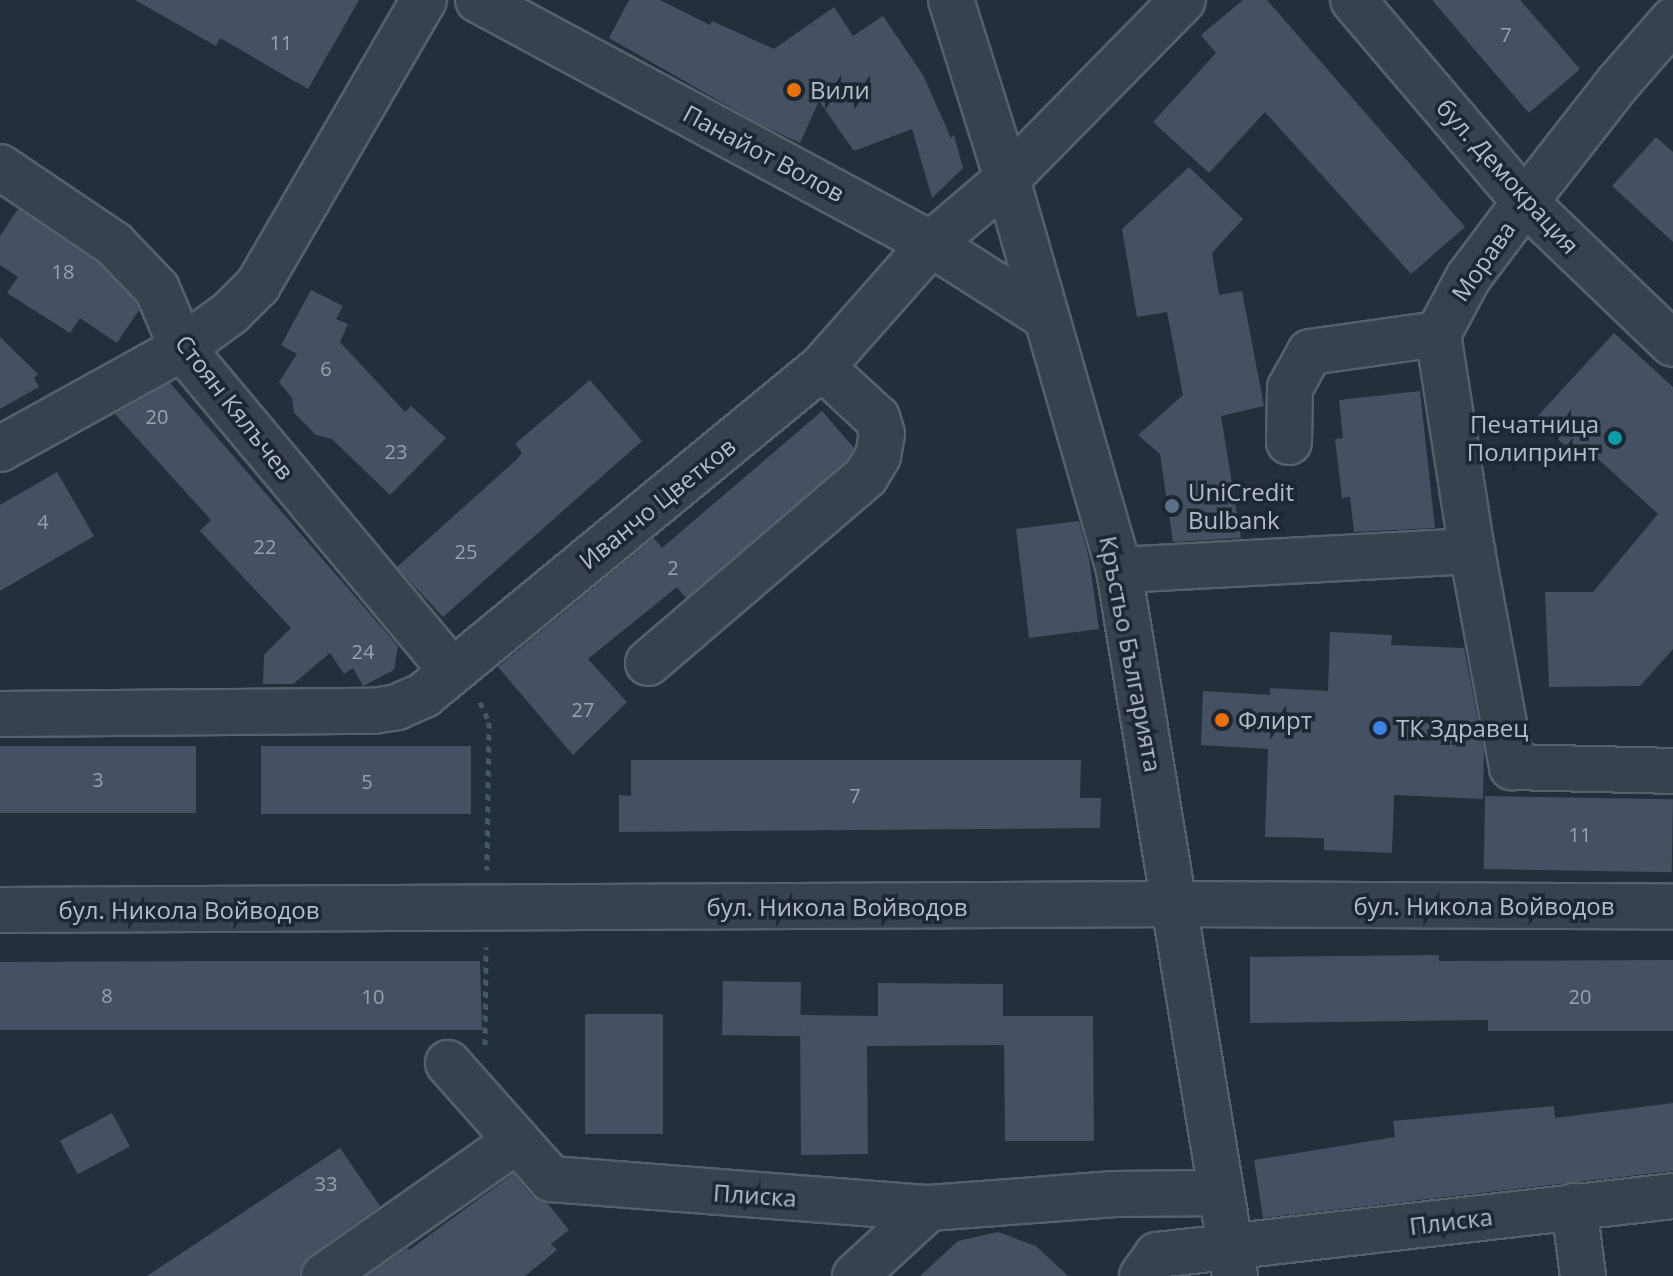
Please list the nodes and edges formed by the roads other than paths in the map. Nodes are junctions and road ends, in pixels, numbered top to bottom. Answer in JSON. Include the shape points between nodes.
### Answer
{"nodes":[{"id":1,"x":424,"y":0,"type":"edge"},
{"id":2,"x":478,"y":0,"type":"edge"},
{"id":3,"x":951,"y":0,"type":"edge"},
{"id":4,"x":1183,"y":0,"type":"edge"},
{"id":5,"x":1353,"y":0,"type":"edge"},
{"id":6,"x":1673,"y":20,"type":"edge"},
{"id":7,"x":0,"y":167,"type":"edge"},
{"id":8,"x":1007,"y":179,"type":"junction"},
{"id":9,"x":1525,"y":202,"type":"junction"},
{"id":10,"x":931,"y":244,"type":"junction"},
{"id":11,"x":1044,"y":316,"type":"junction"},
{"id":12,"x":1438,"y":334,"type":"junction"},
{"id":13,"x":1673,"y":344,"type":"edge"},
{"id":14,"x":182,"y":348,"type":"junction"},
{"id":15,"x":822,"y":367,"type":"junction"},
{"id":16,"x":1289,"y":442,"type":"dead end"},
{"id":17,"x":0,"y":449,"type":"edge"},
{"id":18,"x":1472,"y":551,"type":"junction"},
{"id":19,"x":1119,"y":570,"type":"junction"},
{"id":20,"x":648,"y":663,"type":"dead end"},
{"id":21,"x":452,"y":671,"type":"junction"},
{"id":22,"x":0,"y":714,"type":"edge"},
{"id":23,"x":1673,"y":771,"type":"edge"},
{"id":24,"x":1176,"y":904,"type":"junction"},
{"id":25,"x":1673,"y":907,"type":"edge"},
{"id":26,"x":0,"y":910,"type":"edge"},
{"id":27,"x":448,"y":1063,"type":"dead end"},
{"id":28,"x":516,"y":1141,"type":"junction"},
{"id":29,"x":1219,"y":1193,"type":"junction"},
{"id":30,"x":1673,"y":1196,"type":"edge"},
{"id":31,"x":1574,"y":1206,"type":"junction"},
{"id":32,"x":929,"y":1208,"type":"junction"},
{"id":33,"x":1232,"y":1262,"type":"edge"},
{"id":34,"x":1150,"y":1266,"type":"edge"},
{"id":35,"x":324,"y":1276,"type":"edge"},
{"id":36,"x":855,"y":1276,"type":"edge"},
{"id":37,"x":1583,"y":1276,"type":"edge"}],
"edges":[{"from":1,"to":14,"type":"street","via":[[258,285]]},
{"from":2,"to":10,"type":"street","name":"Панайот Волов"},
{"from":3,"to":8,"type":"street","name":"Кръстьо Българията"},
{"from":4,"to":8,"type":"street","name":"Иванчо Цветков"},
{"from":5,"to":9,"type":"street","name":"бул. Демокрация"},
{"from":6,"to":9,"type":"street","name":"Морава"},
{"from":7,"to":14,"type":"street","name":"Стоян Кялъчев","via":[[114,244],[157,289]]},
{"from":8,"to":10,"type":"street","name":"Иванчо Цветков"},
{"from":8,"to":11,"type":"street","name":"Кръстьо Българията"},
{"from":9,"to":12,"type":"street","name":"Морава","via":[[1468,278]]},
{"from":9,"to":13,"type":"street","name":"бул. Демокрация"},
{"from":10,"to":11,"type":"street","name":"Панайот Волов"},
{"from":10,"to":15,"type":"street","name":"Иванчо Цветков"},
{"from":11,"to":19,"type":"street","name":"Кръстьо Българията"},
{"from":12,"to":16,"type":"street","via":[[1310,352],[1290,388]]},
{"from":12,"to":18,"type":"street"},
{"from":14,"to":17,"type":"street"},
{"from":14,"to":21,"type":"street","name":"Стоян Кялъчев"},
{"from":15,"to":20,"type":"street","via":[[877,418],[882,434],[878,456],[866,476]]},
{"from":15,"to":21,"type":"street","name":"Иванчо Цветков"},
{"from":18,"to":19,"type":"street"},
{"from":18,"to":23,"type":"street","via":[[1512,767]]},
{"from":19,"to":24,"type":"street","name":"Кръстьо Българията"},
{"from":21,"to":22,"type":"street","name":"Иванчо Цветков","via":[[424,695],[373,711]]},
{"from":24,"to":25,"type":"street","name":"бул. Никола Войводов"},
{"from":24,"to":26,"type":"street","name":"бул. Никола Войводов"},
{"from":24,"to":29,"type":"street","name":"Кръстьо Българията"},
{"from":27,"to":28,"type":"street","name":"Плиска"},
{"from":28,"to":32,"type":"street","name":"Плиска","via":[[551,1179]]},
{"from":28,"to":35,"type":"street"},
{"from":29,"to":32,"type":"street","name":"Плиска","via":[[1114,1194]]},
{"from":29,"to":33,"type":"street","name":"Кръстьо Българията"},
{"from":29,"to":34,"type":"street","via":[[1187,1216]]},
{"from":30,"to":31,"type":"street","name":"Плиска"},
{"from":31,"to":33,"type":"street","name":"Плиска"},
{"from":31,"to":37,"type":"street"},
{"from":32,"to":36,"type":"street"},
{"from":33,"to":34,"type":"street","name":"Плиска"}]}
